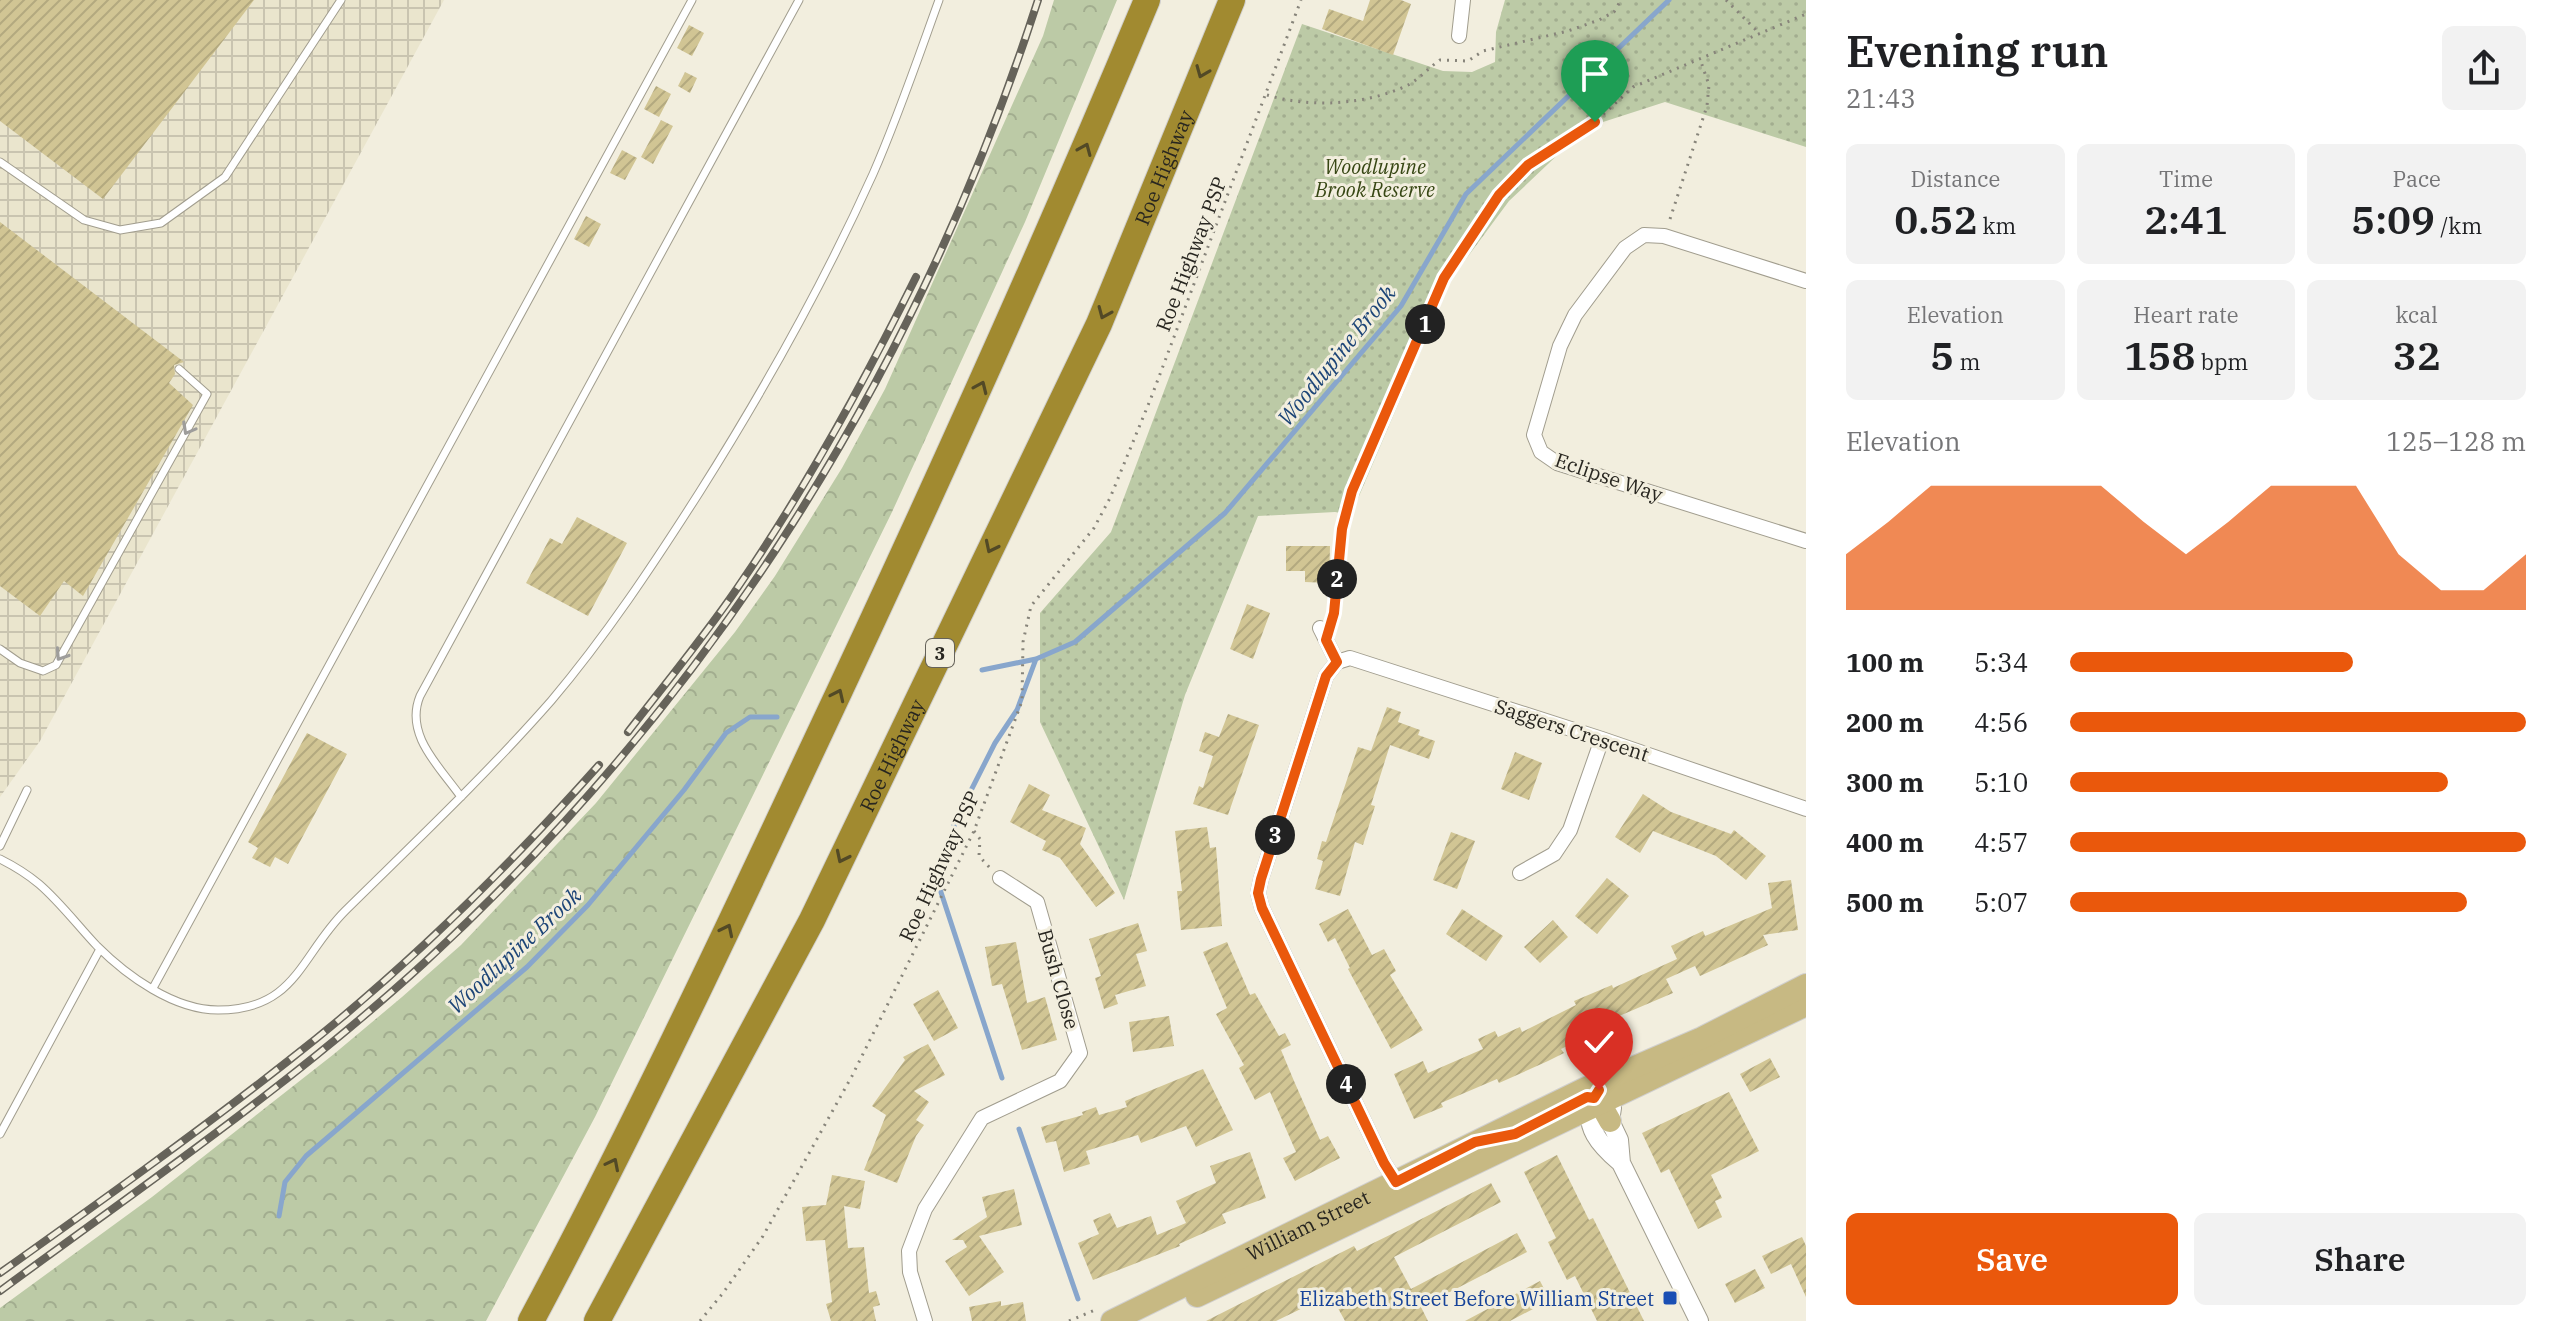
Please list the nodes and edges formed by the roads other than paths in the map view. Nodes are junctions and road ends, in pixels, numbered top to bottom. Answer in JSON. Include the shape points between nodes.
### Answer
{"nodes":[{"id":1,"x":341,"y":0,"type":"edge"},
{"id":2,"x":692,"y":0,"type":"edge"},
{"id":3,"x":799,"y":0,"type":"edge"},
{"id":4,"x":939,"y":0,"type":"edge"},
{"id":5,"x":1147,"y":0,"type":"edge"},
{"id":6,"x":1232,"y":0,"type":"edge"},
{"id":7,"x":1463,"y":0,"type":"edge"},
{"id":8,"x":1459,"y":36,"type":"dead end"},
{"id":9,"x":0,"y":162,"type":"edge"},
{"id":10,"x":1806,"y":281,"type":"edge"},
{"id":11,"x":179,"y":369,"type":"dead end"},
{"id":12,"x":1806,"y":541,"type":"edge"},
{"id":13,"x":1323,"y":634,"type":"road end"},
{"id":14,"x":0,"y":649,"type":"edge"},
{"id":15,"x":1337,"y":662,"type":"junction"},
{"id":16,"x":1602,"y":739,"type":"junction"},
{"id":17,"x":27,"y":790,"type":"dead end"},
{"id":18,"x":461,"y":797,"type":"junction"},
{"id":19,"x":1806,"y":809,"type":"edge"},
{"id":20,"x":0,"y":846,"type":"edge"},
{"id":21,"x":0,"y":859,"type":"edge"},
{"id":22,"x":1520,"y":873,"type":"dead end"},
{"id":23,"x":1000,"y":878,"type":"road end"},
{"id":24,"x":100,"y":949,"type":"junction"},
{"id":25,"x":1806,"y":985,"type":"edge"},
{"id":26,"x":153,"y":988,"type":"junction"},
{"id":27,"x":1806,"y":1005,"type":"edge"},
{"id":28,"x":1618,"y":1084,"type":"junction"},
{"id":29,"x":1597,"y":1112,"type":"junction"},
{"id":30,"x":0,"y":1134,"type":"edge"},
{"id":31,"x":1475,"y":1142,"type":"junction"},
{"id":32,"x":1401,"y":1189,"type":"junction"},
{"id":33,"x":578,"y":1234,"type":"junction"},
{"id":34,"x":518,"y":1321,"type":"edge"},
{"id":35,"x":531,"y":1321,"type":"edge"},
{"id":36,"x":597,"y":1321,"type":"edge"},
{"id":37,"x":925,"y":1321,"type":"edge"},
{"id":38,"x":1112,"y":1321,"type":"edge"},
{"id":39,"x":1146,"y":1321,"type":"edge"},
{"id":40,"x":1699,"y":1321,"type":"edge"}],
"edges":[{"from":1,"to":9,"type":"lane","via":[[225,177],[161,223],[120,230],[84,220]]},
{"from":2,"to":26,"type":"lane"},
{"from":3,"to":18,"type":"lane","via":[[420,696],[414,714],[417,733]]},
{"from":4,"to":18,"type":"lane","via":[[874,170],[830,264],[749,412],[626,604],[553,698]]},
{"from":33,"to":5,"type":"highway","one_way":true,"via":[[942,472]]},
{"from":6,"to":36,"type":"highway","name":"Roe Highway","number":"3","one_way":true,"via":[[1092,338],[812,920]]},
{"from":7,"to":8,"type":"street"},
{"from":10,"to":12,"type":"street","name":"Eclipse Way","via":[[1664,236],[1644,235],[1625,248],[1575,315],[1560,346],[1534,435],[1541,452],[1557,463]]},
{"from":11,"to":14,"type":"lane","one_way":true,"via":[[207,394],[56,665],[43,671]]},
{"from":13,"to":15,"type":"street"},
{"from":15,"to":16,"type":"street","name":"Saggers Crescent","via":[[1350,658]]},
{"from":15,"to":32,"type":"street","via":[[1326,676],[1258,893]]},
{"from":16,"to":19,"type":"street","name":"Saggers Crescent"},
{"from":16,"to":22,"type":"street","via":[[1570,830],[1554,854]]},
{"from":17,"to":20,"type":"lane"},
{"from":18,"to":26,"type":"lane","via":[[343,913],[290,982],[263,1003],[204,1009]]},
{"from":21,"to":24,"type":"lane","via":[[41,886]]},
{"from":23,"to":37,"type":"street","name":"Bush Close","via":[[1037,902],[1080,1053],[1060,1081],[982,1118],[925,1209],[909,1251]]},
{"from":24,"to":26,"type":"lane"},
{"from":24,"to":30,"type":"lane"},
{"from":25,"to":28,"type":"main road","name":"William Street"},
{"from":27,"to":28,"type":"main road","name":"William Street"},
{"from":28,"to":29,"type":"main road","name":"William Street"},
{"from":28,"to":31,"type":"main road","name":"William Street"},
{"from":29,"to":31,"type":"main road","via":[[1587,1097],[1515,1134]]},
{"from":29,"to":32,"type":"main road","name":"William Street","via":[[1472,1155]]},
{"from":29,"to":40,"type":"street","via":[[1619,1140],[1621,1163]]},
{"from":31,"to":32,"type":"main road","name":"William Street"},
{"from":32,"to":38,"type":"main road","name":"William Street"},
{"from":32,"to":39,"type":"main road","name":"William Street"},
{"from":33,"to":34,"type":"highway"},
{"from":33,"to":35,"type":"highway"}]}
